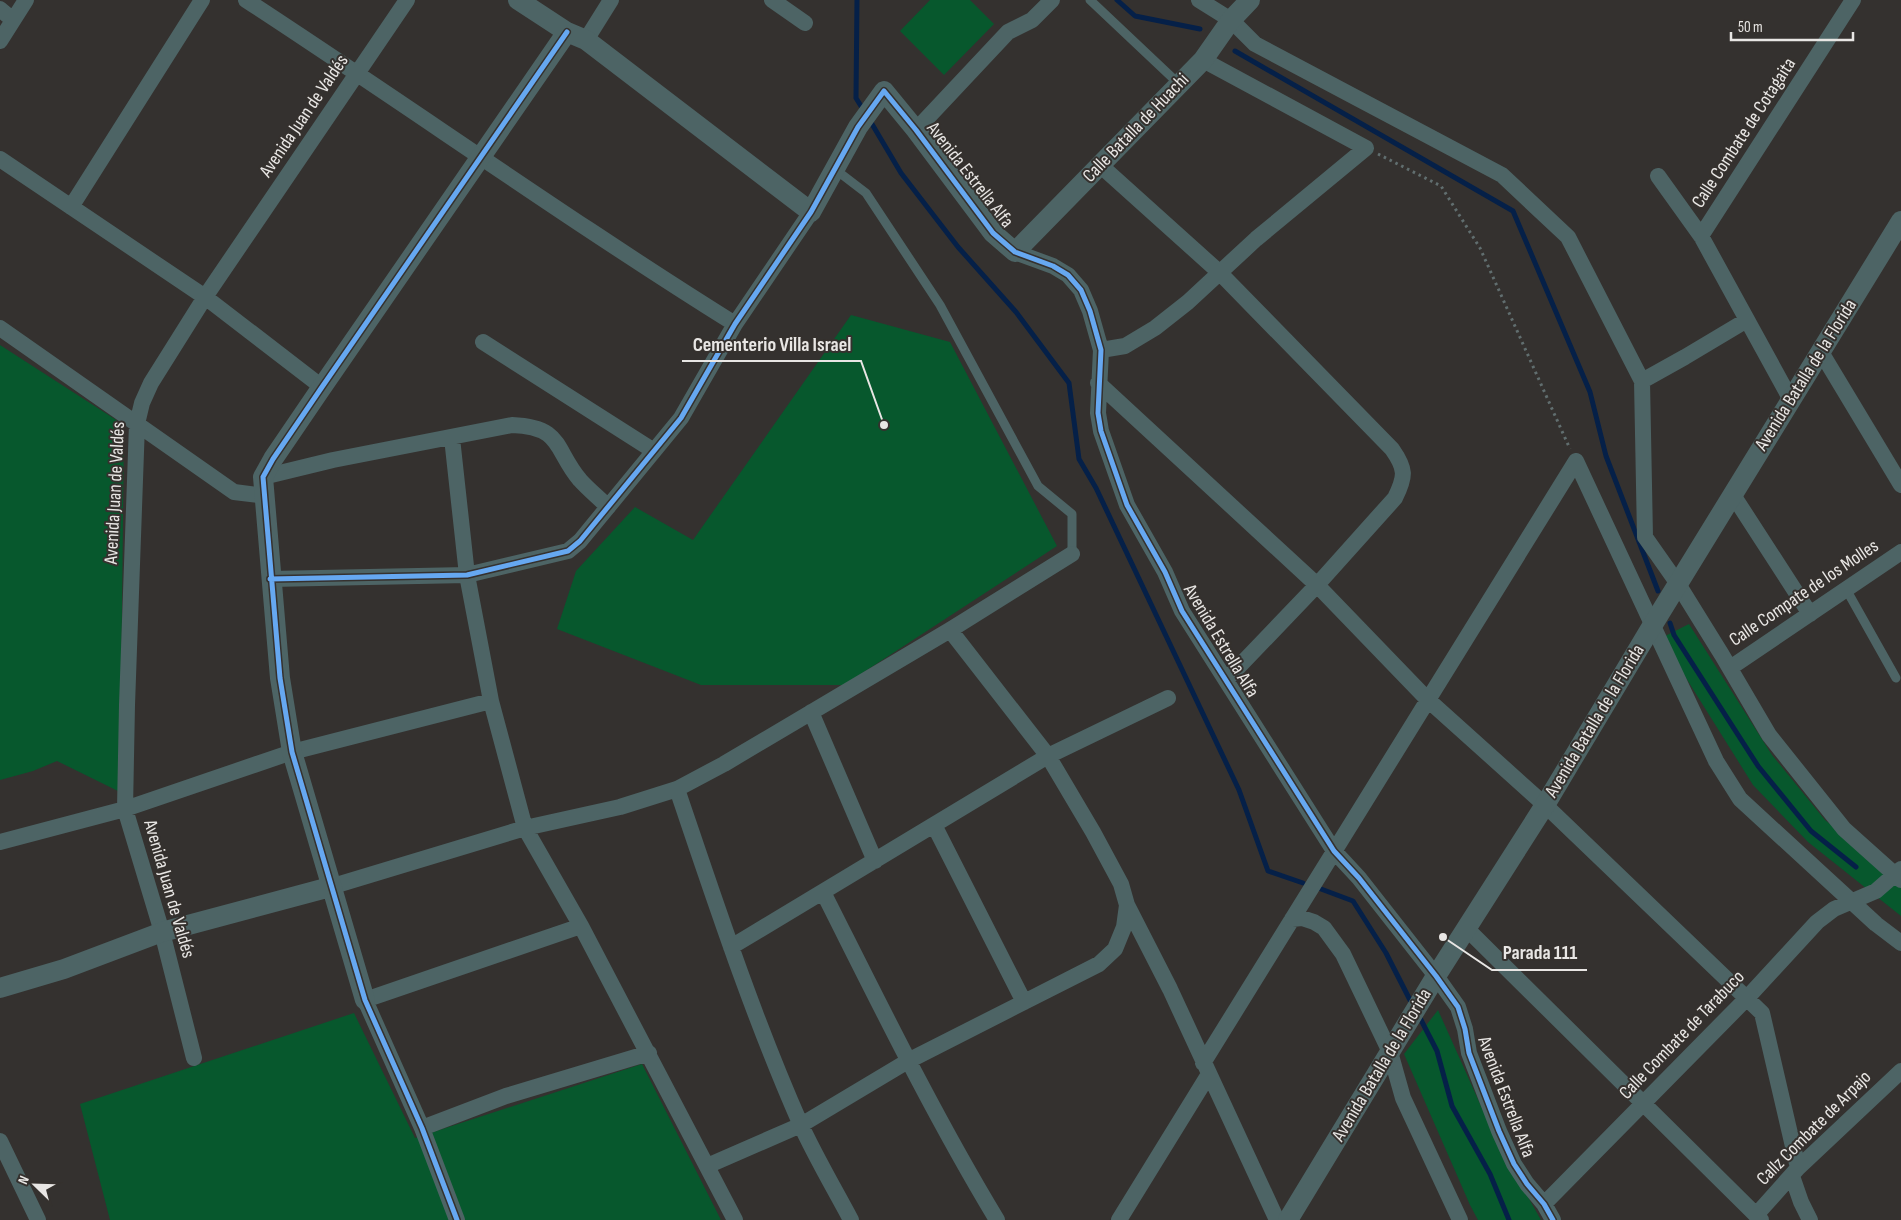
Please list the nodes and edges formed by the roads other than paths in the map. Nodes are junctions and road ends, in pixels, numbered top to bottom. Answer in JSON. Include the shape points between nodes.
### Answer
{"nodes":[{"id":1,"x":26,"y":0,"type":"edge"},
{"id":2,"x":202,"y":0,"type":"edge"},
{"id":3,"x":246,"y":0,"type":"edge"},
{"id":4,"x":406,"y":0,"type":"edge"},
{"id":5,"x":518,"y":0,"type":"edge"},
{"id":6,"x":611,"y":0,"type":"edge"},
{"id":7,"x":772,"y":0,"type":"edge"},
{"id":8,"x":1052,"y":0,"type":"edge"},
{"id":9,"x":1090,"y":0,"type":"edge"},
{"id":10,"x":1199,"y":0,"type":"edge"},
{"id":11,"x":1250,"y":0,"type":"edge"},
{"id":12,"x":1853,"y":0,"type":"edge"},
{"id":13,"x":0,"y":9,"type":"edge"},
{"id":14,"x":13,"y":20,"type":"junction"},
{"id":15,"x":1231,"y":20,"type":"junction"},
{"id":16,"x":805,"y":23,"type":"dead end"},
{"id":17,"x":567,"y":32,"type":"junction"},
{"id":18,"x":0,"y":40,"type":"edge"},
{"id":19,"x":586,"y":40,"type":"junction"},
{"id":20,"x":1203,"y":60,"type":"junction"},
{"id":21,"x":357,"y":73,"type":"junction"},
{"id":22,"x":1179,"y":84,"type":"junction"},
{"id":23,"x":916,"y":130,"type":"junction"},
{"id":24,"x":481,"y":158,"type":"junction"},
{"id":25,"x":0,"y":159,"type":"edge"},
{"id":26,"x":1100,"y":165,"type":"junction"},
{"id":27,"x":836,"y":170,"type":"junction"},
{"id":28,"x":1658,"y":176,"type":"dead end"},
{"id":29,"x":71,"y":207,"type":"junction"},
{"id":30,"x":811,"y":212,"type":"junction"},
{"id":31,"x":1901,"y":221,"type":"edge"},
{"id":32,"x":1701,"y":236,"type":"junction"},
{"id":33,"x":1015,"y":252,"type":"junction"},
{"id":34,"x":1219,"y":272,"type":"junction"},
{"id":35,"x":205,"y":297,"type":"junction"},
{"id":36,"x":1747,"y":320,"type":"junction"},
{"id":37,"x":736,"y":324,"type":"junction"},
{"id":38,"x":0,"y":328,"type":"edge"},
{"id":39,"x":484,"y":342,"type":"dead end"},
{"id":40,"x":1101,"y":350,"type":"junction"},
{"id":41,"x":1821,"y":352,"type":"junction"},
{"id":42,"x":1642,"y":381,"type":"junction"},
{"id":43,"x":1098,"y":383,"type":"junction"},
{"id":44,"x":322,"y":387,"type":"junction"},
{"id":45,"x":1791,"y":400,"type":"junction"},
{"id":46,"x":137,"y":424,"type":"junction"},
{"id":47,"x":452,"y":438,"type":"junction"},
{"id":48,"x":654,"y":450,"type":"junction"},
{"id":49,"x":1901,"y":485,"type":"edge"},
{"id":50,"x":264,"y":486,"type":"junction"},
{"id":51,"x":1733,"y":495,"type":"junction"},
{"id":52,"x":608,"y":507,"type":"junction"},
{"id":53,"x":1901,"y":552,"type":"edge"},
{"id":54,"x":1072,"y":554,"type":"joint"},
{"id":55,"x":467,"y":575,"type":"junction"},
{"id":56,"x":270,"y":578,"type":"junction"},
{"id":57,"x":1678,"y":584,"type":"junction"},
{"id":58,"x":1317,"y":585,"type":"junction"},
{"id":59,"x":1846,"y":589,"type":"junction"},
{"id":60,"x":1810,"y":614,"type":"junction"},
{"id":61,"x":1652,"y":626,"type":"junction"},
{"id":62,"x":950,"y":630,"type":"junction"},
{"id":63,"x":1730,"y":668,"type":"junction"},
{"id":64,"x":1896,"y":678,"type":"dead end"},
{"id":65,"x":1226,"y":680,"type":"junction"},
{"id":66,"x":1168,"y":698,"type":"dead end"},
{"id":67,"x":1427,"y":699,"type":"junction"},
{"id":68,"x":491,"y":701,"type":"junction"},
{"id":69,"x":811,"y":712,"type":"junction"},
{"id":70,"x":292,"y":752,"type":"junction"},
{"id":71,"x":1048,"y":756,"type":"junction"},
{"id":72,"x":677,"y":789,"type":"junction"},
{"id":73,"x":1545,"y":805,"type":"junction"},
{"id":74,"x":125,"y":809,"type":"junction"},
{"id":75,"x":934,"y":825,"type":"junction"},
{"id":76,"x":525,"y":828,"type":"junction"},
{"id":77,"x":0,"y":842,"type":"edge"},
{"id":78,"x":1334,"y":851,"type":"junction"},
{"id":79,"x":875,"y":860,"type":"junction"},
{"id":80,"x":1899,"y":874,"type":"edge"},
{"id":81,"x":330,"y":887,"type":"junction"},
{"id":82,"x":824,"y":892,"type":"junction"},
{"id":83,"x":1852,"y":901,"type":"junction"},
{"id":84,"x":1127,"y":905,"type":"junction"},
{"id":85,"x":1292,"y":919,"type":"junction"},
{"id":86,"x":582,"y":926,"type":"junction"},
{"id":87,"x":1466,"y":928,"type":"junction"},
{"id":88,"x":162,"y":932,"type":"junction"},
{"id":89,"x":1901,"y":943,"type":"edge"},
{"id":90,"x":731,"y":947,"type":"junction"},
{"id":91,"x":1436,"y":976,"type":"junction"},
{"id":92,"x":0,"y":988,"type":"edge"},
{"id":93,"x":1747,"y":998,"type":"junction"},
{"id":94,"x":365,"y":1000,"type":"junction"},
{"id":95,"x":1024,"y":1002,"type":"junction"},
{"id":96,"x":1390,"y":1052,"type":"junction"},
{"id":97,"x":648,"y":1053,"type":"junction"},
{"id":98,"x":194,"y":1058,"type":"dead end"},
{"id":99,"x":908,"y":1061,"type":"junction"},
{"id":100,"x":1206,"y":1068,"type":"junction"},
{"id":101,"x":1901,"y":1070,"type":"edge"},
{"id":102,"x":1644,"y":1103,"type":"junction"},
{"id":103,"x":801,"y":1125,"type":"junction"},
{"id":104,"x":422,"y":1128,"type":"junction"},
{"id":105,"x":0,"y":1141,"type":"edge"},
{"id":106,"x":707,"y":1166,"type":"junction"},
{"id":107,"x":1795,"y":1172,"type":"junction"},
{"id":108,"x":1544,"y":1204,"type":"junction"},
{"id":109,"x":1759,"y":1217,"type":"edge"},
{"id":110,"x":38,"y":1220,"type":"edge"},
{"id":111,"x":457,"y":1220,"type":"edge"},
{"id":112,"x":735,"y":1220,"type":"edge"},
{"id":113,"x":851,"y":1220,"type":"edge"},
{"id":114,"x":997,"y":1220,"type":"edge"},
{"id":115,"x":1119,"y":1220,"type":"edge"},
{"id":116,"x":1277,"y":1220,"type":"edge"},
{"id":117,"x":1288,"y":1220,"type":"edge"},
{"id":118,"x":1460,"y":1220,"type":"edge"},
{"id":119,"x":1553,"y":1220,"type":"edge"},
{"id":120,"x":1810,"y":1220,"type":"edge"}],
"edges":[{"from":1,"to":14,"type":"street"},
{"from":2,"to":29,"type":"street"},
{"from":3,"to":21,"type":"street"},
{"from":4,"to":21,"type":"street","name":"Avenida Juan de Valdés"},
{"from":5,"to":17,"type":"street"},
{"from":6,"to":19,"type":"street"},
{"from":7,"to":16,"type":"street"},
{"from":8,"to":23,"type":"street","via":[[1032,20],[1008,32]]},
{"from":9,"to":22,"type":"lane"},
{"from":10,"to":15,"type":"street"},
{"from":11,"to":15,"type":"street","name":"Calle Batalla de Huachi"},
{"from":12,"to":32,"type":"street","name":"Calle Combate de Cotagaita"},
{"from":13,"to":14,"type":"street"},
{"from":14,"to":18,"type":"street"},
{"from":15,"to":20,"type":"street","name":"Calle Batalla de Huachi"},
{"from":15,"to":42,"type":"street","via":[[1255,44],[1502,175],[1568,237]]},
{"from":17,"to":19,"type":"street"},
{"from":17,"to":24,"type":"street"},
{"from":19,"to":30,"type":"street"},
{"from":20,"to":22,"type":"street","name":"Calle Batalla de Huachi"},
{"from":20,"to":34,"type":"street","via":[[1366,148]]},
{"from":21,"to":24,"type":"street"},
{"from":21,"to":35,"type":"street","name":"Avenida Juan de Valdés"},
{"from":22,"to":26,"type":"street","name":"Calle Batalla de Huachi"},
{"from":23,"to":27,"type":"street","name":"Avenida Estrella Alfa","via":[[879,99],[860,125]]},
{"from":23,"to":33,"type":"street","name":"Avenida Estrella Alfa","via":[[992,233]]},
{"from":24,"to":37,"type":"street"},
{"from":24,"to":44,"type":"street"},
{"from":25,"to":29,"type":"street"},
{"from":26,"to":33,"type":"street","name":"Calle Batalla de Huachi"},
{"from":26,"to":34,"type":"street"},
{"from":27,"to":30,"type":"street"},
{"from":27,"to":54,"type":"lane","via":[[866,193],[940,305],[1038,486],[1072,514]]},
{"from":28,"to":32,"type":"street","name":"Calle Combate de Cotagaita"},
{"from":29,"to":35,"type":"street"},
{"from":30,"to":37,"type":"street"},
{"from":31,"to":41,"type":"street","name":"Avenida Batalla de la Florida"},
{"from":32,"to":36,"type":"street","name":"Calle Combate de Cotagaita"},
{"from":33,"to":40,"type":"street","name":"Avenida Estrella Alfa","via":[[1068,275],[1090,311]]},
{"from":34,"to":40,"type":"street","via":[[1155,328],[1125,346]]},
{"from":34,"to":58,"type":"street","via":[[1392,449],[1402,464],[1402,483],[1395,498]]},
{"from":35,"to":44,"type":"street"},
{"from":35,"to":46,"type":"street","name":"Avenida Juan de Valdés","via":[[151,383]]},
{"from":36,"to":42,"type":"street"},
{"from":36,"to":45,"type":"street","name":"Calle Combate de Cotagaita"},
{"from":37,"to":48,"type":"street","via":[[681,418]]},
{"from":38,"to":46,"type":"street"},
{"from":39,"to":48,"type":"street"},
{"from":40,"to":43,"type":"street","name":"Avenida Estrella Alfa"},
{"from":41,"to":45,"type":"street","name":"Avenida Batalla de la Florida"},
{"from":41,"to":49,"type":"street"},
{"from":42,"to":57,"type":"street","via":[[1645,537]]},
{"from":43,"to":58,"type":"street"},
{"from":43,"to":65,"type":"street","name":"Avenida Estrella Alfa","via":[[1101,431],[1128,505],[1165,572],[1182,611]]},
{"from":44,"to":50,"type":"street","via":[[273,459]]},
{"from":45,"to":51,"type":"street","name":"Avenida Batalla de la Florida"},
{"from":46,"to":50,"type":"street","via":[[234,492]]},
{"from":46,"to":74,"type":"street","name":"Avenida Juan de Valdés"},
{"from":47,"to":50,"type":"street","via":[[333,460]]},
{"from":47,"to":52,"type":"street","via":[[512,425],[531,426],[547,432],[579,479]]},
{"from":47,"to":55,"type":"street"},
{"from":48,"to":52,"type":"street"},
{"from":50,"to":56,"type":"street"},
{"from":51,"to":57,"type":"street","name":"Avenida Batalla de la Florida"},
{"from":51,"to":60,"type":"street"},
{"from":52,"to":55,"type":"street","via":[[568,551]]},
{"from":53,"to":59,"type":"street","name":"Calle Compate de los Molles"},
{"from":54,"to":62,"type":"street"},
{"from":55,"to":56,"type":"street"},
{"from":55,"to":68,"type":"street"},
{"from":56,"to":70,"type":"street","via":[[280,678]]},
{"from":57,"to":61,"type":"street","name":"Avenida Batalla de la Florida"},
{"from":57,"to":63,"type":"street"},
{"from":58,"to":65,"type":"street"},
{"from":58,"to":67,"type":"street"},
{"from":59,"to":60,"type":"street","name":"Calle Compate de los Molles"},
{"from":59,"to":64,"type":"lane"},
{"from":60,"to":63,"type":"street","name":"Calle Compate de los Molles"},
{"from":61,"to":67,"type":"street","via":[[1576,461]]},
{"from":61,"to":73,"type":"street","name":"Avenida Batalla de la Florida"},
{"from":61,"to":83,"type":"street","via":[[1716,761],[1740,799]]},
{"from":62,"to":69,"type":"street"},
{"from":62,"to":71,"type":"street"},
{"from":63,"to":80,"type":"street","via":[[1769,735],[1838,822]]},
{"from":65,"to":78,"type":"street","name":"Avenida Estrella Alfa"},
{"from":66,"to":71,"type":"street"},
{"from":67,"to":73,"type":"street"},
{"from":67,"to":78,"type":"street"},
{"from":68,"to":70,"type":"street"},
{"from":68,"to":76,"type":"street"},
{"from":69,"to":72,"type":"street"},
{"from":69,"to":79,"type":"street"},
{"from":70,"to":74,"type":"street"},
{"from":70,"to":81,"type":"street"},
{"from":71,"to":75,"type":"street"},
{"from":71,"to":84,"type":"street","via":[[1121,884]]},
{"from":72,"to":76,"type":"street","via":[[620,807]]},
{"from":72,"to":90,"type":"street"},
{"from":73,"to":87,"type":"street","name":"Avenida Batalla de la Florida"},
{"from":73,"to":93,"type":"street"},
{"from":74,"to":77,"type":"street"},
{"from":74,"to":88,"type":"street","name":"Avenida Juan de Valdés"},
{"from":75,"to":79,"type":"street"},
{"from":75,"to":95,"type":"street"},
{"from":76,"to":81,"type":"street"},
{"from":76,"to":86,"type":"street"},
{"from":78,"to":85,"type":"street"},
{"from":78,"to":91,"type":"street","name":"Avenida Estrella Alfa"},
{"from":79,"to":82,"type":"street"},
{"from":80,"to":83,"type":"street","name":"Calle Combate de Tarabuco","via":[[1876,891]]},
{"from":81,"to":88,"type":"street"},
{"from":81,"to":94,"type":"street"},
{"from":82,"to":90,"type":"street"},
{"from":82,"to":99,"type":"street"},
{"from":83,"to":89,"type":"street"},
{"from":83,"to":93,"type":"street","name":"Calle Combate de Tarabuco","via":[[1817,922]]},
{"from":84,"to":95,"type":"street","via":[[1124,927],[1115,949],[1099,964]]},
{"from":84,"to":100,"type":"street"},
{"from":85,"to":96,"type":"street","via":[[1314,922],[1333,938],[1344,954]]},
{"from":85,"to":100,"type":"street"},
{"from":86,"to":94,"type":"street"},
{"from":86,"to":97,"type":"street"},
{"from":87,"to":91,"type":"street","name":"Avenida Batalla de la Florida"},
{"from":87,"to":102,"type":"street"},
{"from":88,"to":92,"type":"street"},
{"from":88,"to":98,"type":"street","name":"Avenida Juan de Valdés"},
{"from":90,"to":103,"type":"street"},
{"from":91,"to":96,"type":"street","name":"Avenida Batalla de la Florida"},
{"from":91,"to":108,"type":"street","name":"Avenida Estrella Alfa","via":[[1458,1007],[1469,1053],[1514,1164]]},
{"from":93,"to":102,"type":"street","name":"Calle Combate de Tarabuco"},
{"from":93,"to":107,"type":"street","via":[[1762,1013]]},
{"from":94,"to":104,"type":"street"},
{"from":95,"to":99,"type":"street"},
{"from":96,"to":117,"type":"street","name":"Avenida Batalla de la Florida"},
{"from":96,"to":118,"type":"street","via":[[1403,1098]]},
{"from":97,"to":104,"type":"street","via":[[506,1096]]},
{"from":97,"to":106,"type":"street"},
{"from":99,"to":103,"type":"street"},
{"from":99,"to":114,"type":"street"},
{"from":100,"to":115,"type":"street"},
{"from":100,"to":116,"type":"street"},
{"from":101,"to":107,"type":"street","name":"Callz Combate de Arpajo"},
{"from":102,"to":108,"type":"street","name":"Calle Combate de Tarabuco"},
{"from":102,"to":109,"type":"street"},
{"from":103,"to":106,"type":"street"},
{"from":103,"to":113,"type":"street"},
{"from":104,"to":111,"type":"street"},
{"from":105,"to":110,"type":"street"},
{"from":106,"to":112,"type":"street"},
{"from":107,"to":109,"type":"street","name":"Callz Combate de Arpajo"},
{"from":107,"to":120,"type":"street","via":[[1801,1202]]},
{"from":108,"to":119,"type":"street","name":"Avenida Estrella Alfa"}]}
